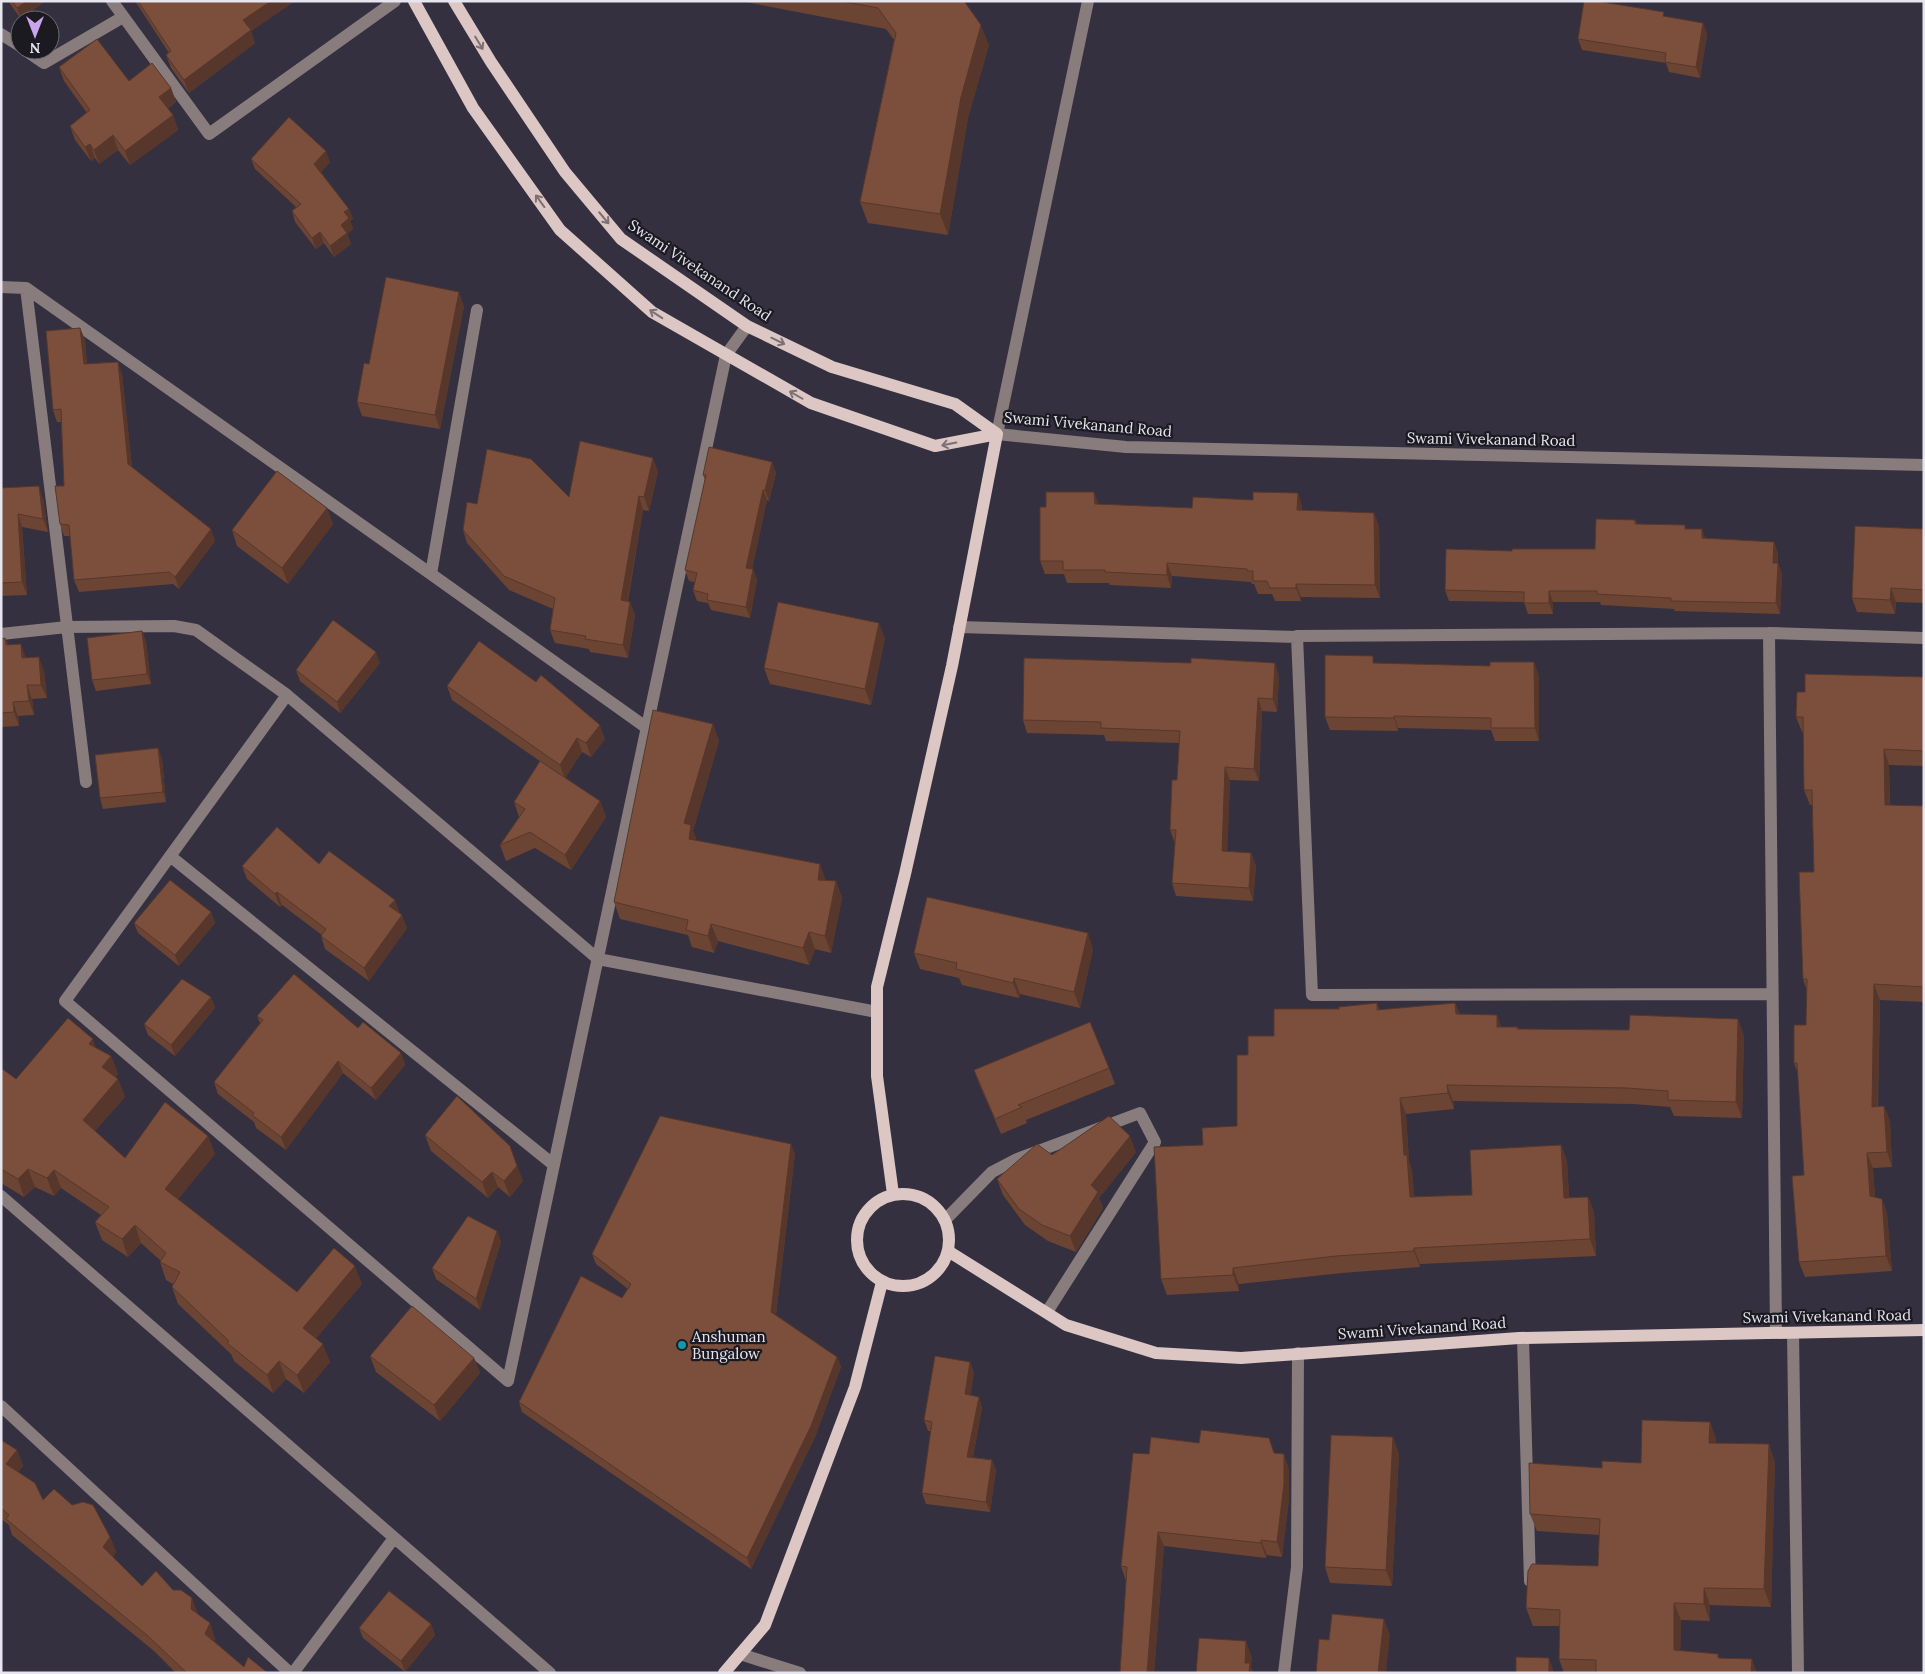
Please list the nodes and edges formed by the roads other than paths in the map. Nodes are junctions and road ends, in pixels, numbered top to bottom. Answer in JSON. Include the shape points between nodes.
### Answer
{"nodes":[{"id":1,"x":112,"y":1,"type":"edge"},
{"id":2,"x":395,"y":1,"type":"edge"},
{"id":3,"x":414,"y":1,"type":"edge"},
{"id":4,"x":454,"y":1,"type":"edge"},
{"id":5,"x":1088,"y":1,"type":"edge"},
{"id":6,"x":123,"y":17,"type":"junction"},
{"id":7,"x":60,"y":54,"type":"edge"},
{"id":8,"x":1,"y":287,"type":"edge"},
{"id":9,"x":26,"y":288,"type":"junction"},
{"id":10,"x":477,"y":310,"type":"dead end"},
{"id":11,"x":747,"y":326,"type":"junction"},
{"id":12,"x":726,"y":355,"type":"junction"},
{"id":13,"x":997,"y":434,"type":"junction"},
{"id":14,"x":1924,"y":465,"type":"edge"},
{"id":15,"x":431,"y":574,"type":"junction"},
{"id":16,"x":67,"y":627,"type":"junction"},
{"id":17,"x":959,"y":627,"type":"junction"},
{"id":18,"x":1769,"y":633,"type":"junction"},
{"id":19,"x":1,"y":634,"type":"edge"},
{"id":20,"x":1298,"y":637,"type":"junction"},
{"id":21,"x":1924,"y":638,"type":"edge"},
{"id":22,"x":287,"y":695,"type":"junction"},
{"id":23,"x":647,"y":728,"type":"junction"},
{"id":24,"x":86,"y":782,"type":"dead end"},
{"id":25,"x":170,"y":856,"type":"junction"},
{"id":26,"x":598,"y":959,"type":"junction"},
{"id":27,"x":1772,"y":994,"type":"junction"},
{"id":28,"x":877,"y":1012,"type":"junction"},
{"id":29,"x":554,"y":1165,"type":"junction"},
{"id":30,"x":893,"y":1194,"type":"junction"},
{"id":31,"x":1,"y":1196,"type":"edge"},
{"id":32,"x":945,"y":1220,"type":"junction"},
{"id":33,"x":948,"y":1251,"type":"junction"},
{"id":34,"x":882,"y":1282,"type":"junction"},
{"id":35,"x":1047,"y":1312,"type":"junction"},
{"id":36,"x":1924,"y":1330,"type":"edge"},
{"id":37,"x":1776,"y":1333,"type":"junction"},
{"id":38,"x":1793,"y":1333,"type":"junction"},
{"id":39,"x":1524,"y":1338,"type":"junction"},
{"id":40,"x":1298,"y":1353,"type":"junction"},
{"id":41,"x":1,"y":1406,"type":"edge"},
{"id":42,"x":394,"y":1538,"type":"junction"},
{"id":43,"x":1530,"y":1581,"type":"edge"},
{"id":44,"x":740,"y":1654,"type":"junction"},
{"id":45,"x":292,"y":1673,"type":"edge"},
{"id":46,"x":550,"y":1673,"type":"edge"},
{"id":47,"x":724,"y":1673,"type":"edge"},
{"id":48,"x":800,"y":1673,"type":"edge"},
{"id":49,"x":1284,"y":1673,"type":"edge"},
{"id":50,"x":1798,"y":1673,"type":"edge"}],
"edges":[{"from":1,"to":6,"type":"street"},
{"from":2,"to":6,"type":"street","via":[[209,134]]},
{"from":12,"to":3,"type":"main road","one_way":true,"via":[[652,312],[560,230],[473,108]]},
{"from":4,"to":11,"type":"main road","name":"Swami Vivekanand Road","one_way":true,"via":[[565,172],[621,239]]},
{"from":5,"to":13,"type":"street"},
{"from":6,"to":7,"type":"street"},
{"from":8,"to":9,"type":"street"},
{"from":9,"to":15,"type":"street"},
{"from":9,"to":16,"type":"street"},
{"from":10,"to":15,"type":"street"},
{"from":11,"to":12,"type":"street"},
{"from":11,"to":13,"type":"main road","name":"Swami Vivekanand Road","one_way":true,"via":[[832,367],[955,404]]},
{"from":13,"to":12,"type":"main road","one_way":true,"via":[[935,446],[811,403]]},
{"from":12,"to":23,"type":"street"},
{"from":13,"to":14,"type":"street","name":"Swami Vivekanand Road","via":[[1126,447]]},
{"from":13,"to":17,"type":"main road"},
{"from":15,"to":23,"type":"street"},
{"from":16,"to":19,"type":"street"},
{"from":16,"to":22,"type":"street","via":[[174,626],[196,630]]},
{"from":16,"to":24,"type":"street"},
{"from":17,"to":20,"type":"street"},
{"from":17,"to":28,"type":"main road","via":[[877,987]]},
{"from":18,"to":20,"type":"street"},
{"from":18,"to":21,"type":"street"},
{"from":18,"to":27,"type":"street"},
{"from":20,"to":27,"type":"street","via":[[1312,995]]},
{"from":22,"to":25,"type":"street"},
{"from":22,"to":26,"type":"street"},
{"from":23,"to":26,"type":"street"},
{"from":25,"to":29,"type":"street"},
{"from":25,"to":29,"type":"street","via":[[65,1001],[508,1381]]},
{"from":26,"to":28,"type":"street"},
{"from":26,"to":29,"type":"street"},
{"from":27,"to":37,"type":"street"},
{"from":28,"to":30,"type":"main road","via":[[877,1076]]},
{"from":30,"to":32,"type":"main road","via":[[925,1199]]},
{"from":30,"to":34,"type":"main road","via":[[870,1208],[857,1230],[858,1254],[864,1267]]},
{"from":31,"to":42,"type":"street"},
{"from":32,"to":33,"type":"main road"},
{"from":32,"to":35,"type":"street","via":[[992,1172],[1017,1159],[1140,1113],[1155,1142]]},
{"from":33,"to":34,"type":"main road","via":[[941,1267],[923,1282],[907,1287]]},
{"from":33,"to":35,"type":"main road","name":"Swami Vivekanand Road"},
{"from":34,"to":44,"type":"main road","via":[[855,1387],[819,1484],[765,1625]]},
{"from":35,"to":40,"type":"main road","name":"Swami Vivekanand Road","via":[[1066,1325],[1156,1353],[1241,1358]]},
{"from":36,"to":38,"type":"main road","name":"Swami Vivekanand Road"},
{"from":37,"to":38,"type":"main road","name":"Swami Vivekanand Road"},
{"from":37,"to":39,"type":"main road","name":"Swami Vivekanand Road"},
{"from":38,"to":50,"type":"street"},
{"from":39,"to":40,"type":"main road","name":"Swami Vivekanand Road"},
{"from":39,"to":43,"type":"street"},
{"from":40,"to":49,"type":"street","via":[[1297,1567]]},
{"from":41,"to":45,"type":"street"},
{"from":42,"to":45,"type":"street"},
{"from":42,"to":46,"type":"street"},
{"from":44,"to":47,"type":"main road"},
{"from":44,"to":48,"type":"street"}]}
